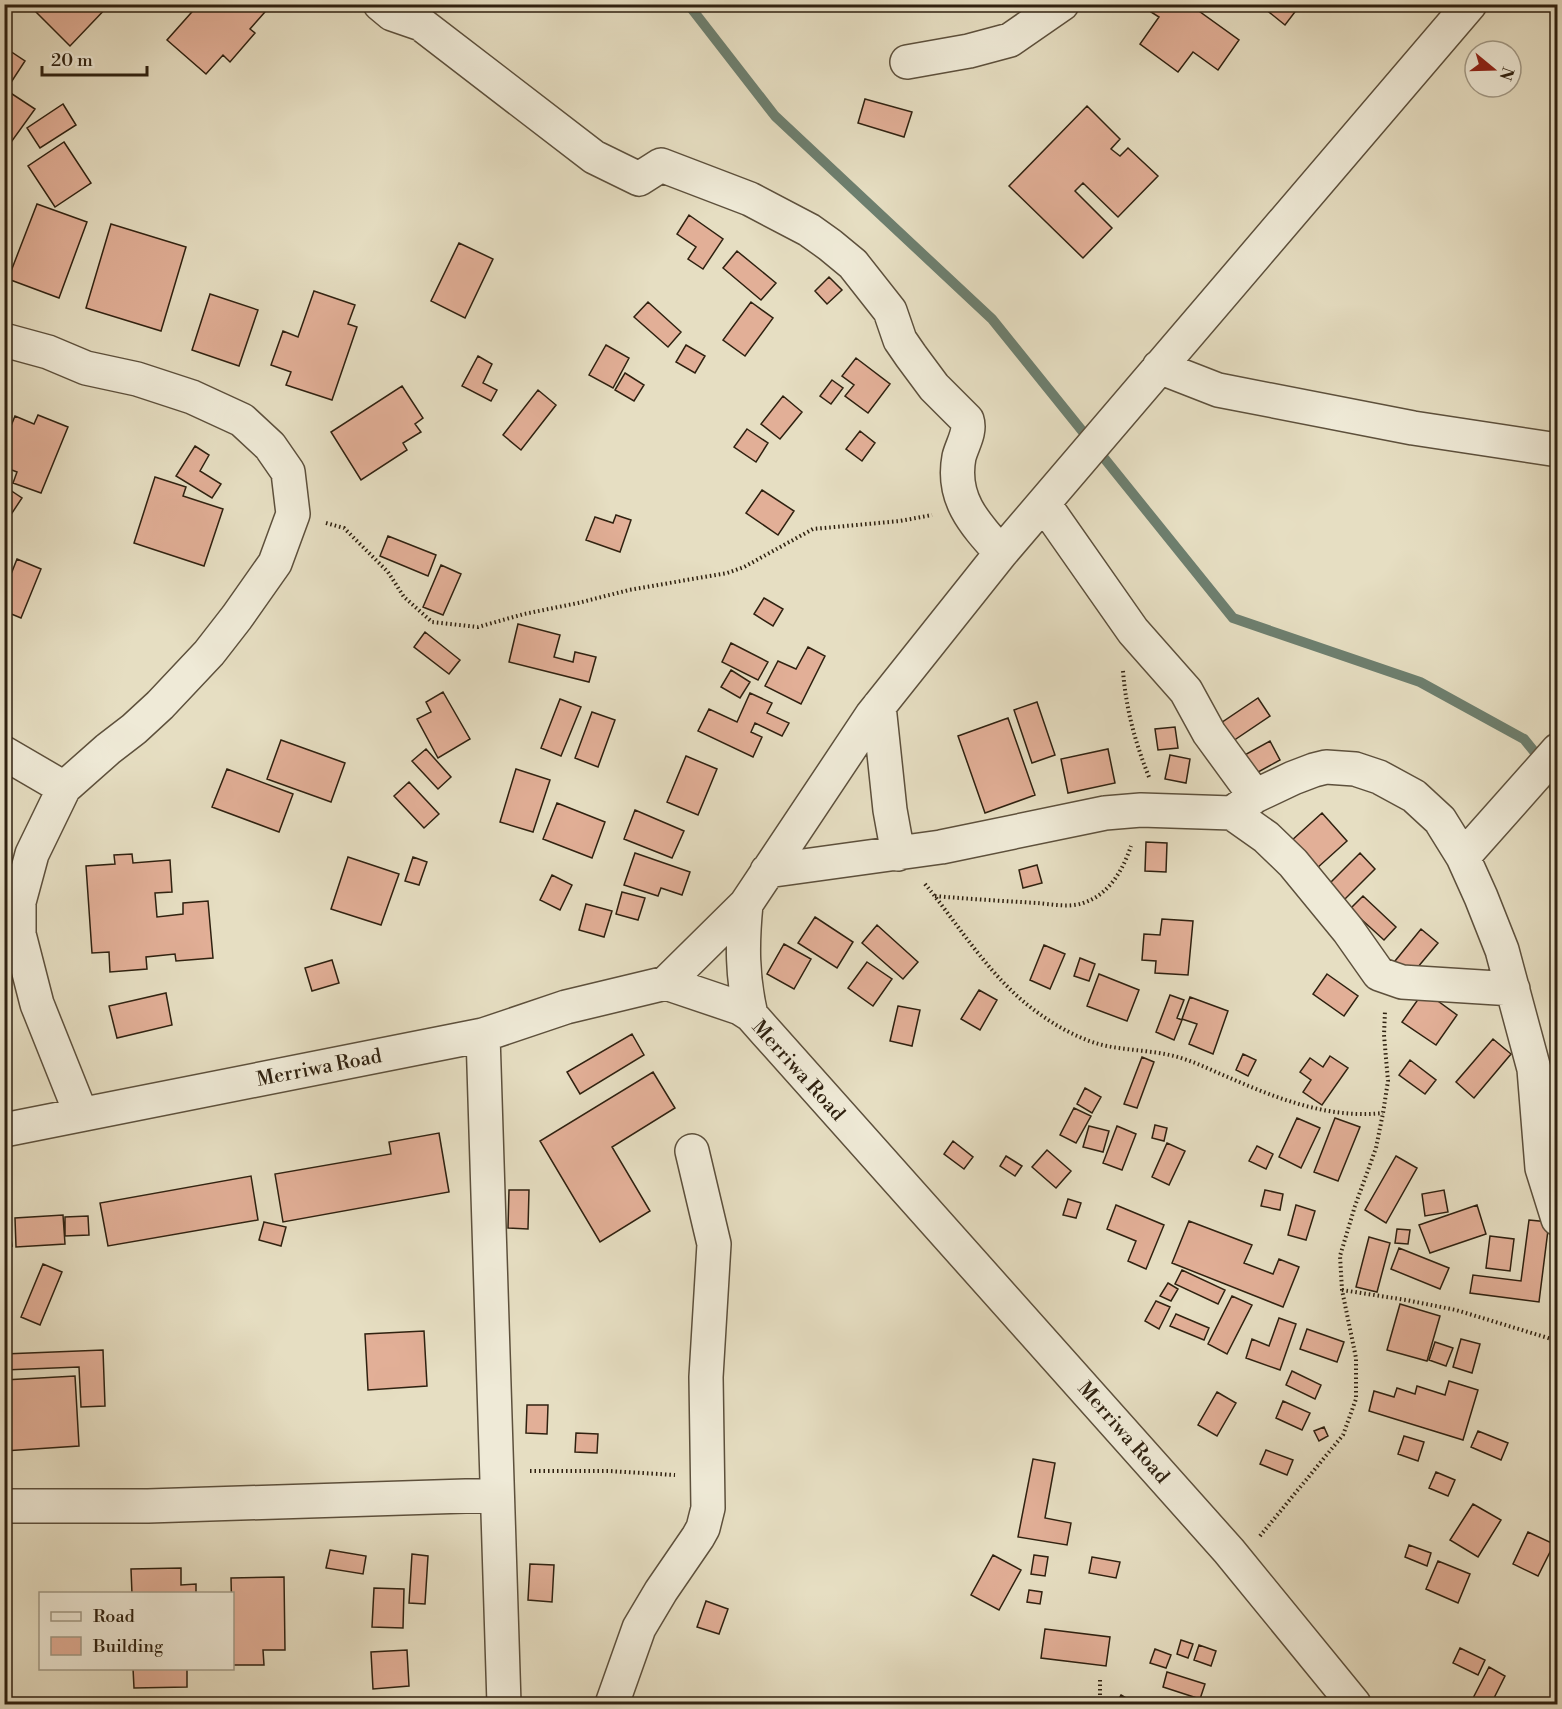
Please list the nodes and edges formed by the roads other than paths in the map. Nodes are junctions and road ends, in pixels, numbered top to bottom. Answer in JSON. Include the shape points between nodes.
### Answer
{"nodes":[{"id":1,"x":380,"y":4,"type":"edge"},
{"id":2,"x":1062,"y":4,"type":"edge"},
{"id":3,"x":1470,"y":4,"type":"edge"},
{"id":4,"x":907,"y":62,"type":"dead end"},
{"id":5,"x":4,"y":340,"type":"edge"},
{"id":6,"x":1159,"y":367,"type":"junction"},
{"id":7,"x":1557,"y":450,"type":"edge"},
{"id":8,"x":1046,"y":502,"type":"junction"},
{"id":9,"x":1001,"y":553,"type":"junction"},
{"id":10,"x":879,"y":706,"type":"junction"},
{"id":11,"x":1557,"y":750,"type":"edge"},
{"id":12,"x":4,"y":753,"type":"edge"},
{"id":13,"x":64,"y":788,"type":"junction"},
{"id":14,"x":1244,"y":805,"type":"junction"},
{"id":15,"x":898,"y":854,"type":"junction"},
{"id":16,"x":1463,"y":857,"type":"junction"},
{"id":17,"x":767,"y":872,"type":"junction"},
{"id":18,"x":746,"y":904,"type":"junction"},
{"id":19,"x":19,"y":934,"type":"junction"},
{"id":20,"x":4,"y":966,"type":"edge"},
{"id":21,"x":666,"y":983,"type":"junction"},
{"id":22,"x":1513,"y":989,"type":"junction"},
{"id":23,"x":751,"y":1015,"type":"junction"},
{"id":24,"x":483,"y":1035,"type":"junction"},
{"id":25,"x":81,"y":1114,"type":"junction"},
{"id":26,"x":4,"y":1130,"type":"edge"},
{"id":27,"x":692,"y":1151,"type":"dead end"},
{"id":28,"x":1557,"y":1219,"type":"edge"},
{"id":29,"x":496,"y":1485,"type":"junction"},
{"id":30,"x":4,"y":1506,"type":"edge"},
{"id":31,"x":504,"y":1704,"type":"edge"},
{"id":32,"x":612,"y":1704,"type":"edge"},
{"id":33,"x":1354,"y":1704,"type":"edge"}],
"edges":[{"from":1,"to":9,"type":"street","via":[[392,14],[421,24],[594,157],[639,179],[661,165],[750,199],[809,230],[853,264],[890,311],[911,357],[967,421],[959,458],[962,501]]},
{"from":2,"to":4,"type":"street","via":[[1010,40]]},
{"from":3,"to":6,"type":"street"},
{"from":5,"to":13,"type":"street","via":[[86,368],[192,396],[242,420],[270,446],[288,472],[293,514],[274,563],[237,617],[209,653],[134,729]]},
{"from":6,"to":7,"type":"street","via":[[1218,390],[1413,428]]},
{"from":6,"to":8,"type":"street"},
{"from":8,"to":9,"type":"street"},
{"from":8,"to":14,"type":"street","via":[[1133,631],[1186,691]]},
{"from":9,"to":10,"type":"street"},
{"from":10,"to":15,"type":"street"},
{"from":10,"to":17,"type":"street"},
{"from":11,"to":16,"type":"street"},
{"from":12,"to":13,"type":"street"},
{"from":13,"to":19,"type":"street","via":[[23,881]]},
{"from":14,"to":15,"type":"street","via":[[1211,814],[1152,810],[1082,818]]},
{"from":14,"to":16,"type":"street","via":[[1314,770],[1355,769],[1414,796],[1440,820]]},
{"from":14,"to":22,"type":"street","via":[[1266,837],[1293,863],[1348,930],[1375,970],[1402,982]]},
{"from":15,"to":17,"type":"street"},
{"from":16,"to":22,"type":"street","via":[[1502,950]]},
{"from":17,"to":18,"type":"street"},
{"from":18,"to":21,"type":"street"},
{"from":18,"to":23,"type":"street","via":[[742,961]]},
{"from":19,"to":20,"type":"street"},
{"from":19,"to":25,"type":"street","via":[[37,1004]]},
{"from":21,"to":23,"type":"street","name":"Merriwa Road","via":[[733,1005]]},
{"from":21,"to":24,"type":"street","name":"Merriwa Road","via":[[566,1007]]},
{"from":22,"to":28,"type":"street","via":[[1534,1069],[1542,1168]]},
{"from":23,"to":33,"type":"street","name":"Merriwa Road","via":[[1238,1562]]},
{"from":24,"to":25,"type":"street","name":"Merriwa Road"},
{"from":24,"to":29,"type":"street"},
{"from":25,"to":26,"type":"street","name":"Merriwa Road"},
{"from":27,"to":32,"type":"street","via":[[714,1244],[706,1377],[708,1508],[703,1528],[639,1628]]},
{"from":29,"to":30,"type":"street","via":[[148,1506]]},
{"from":29,"to":31,"type":"street"}]}
